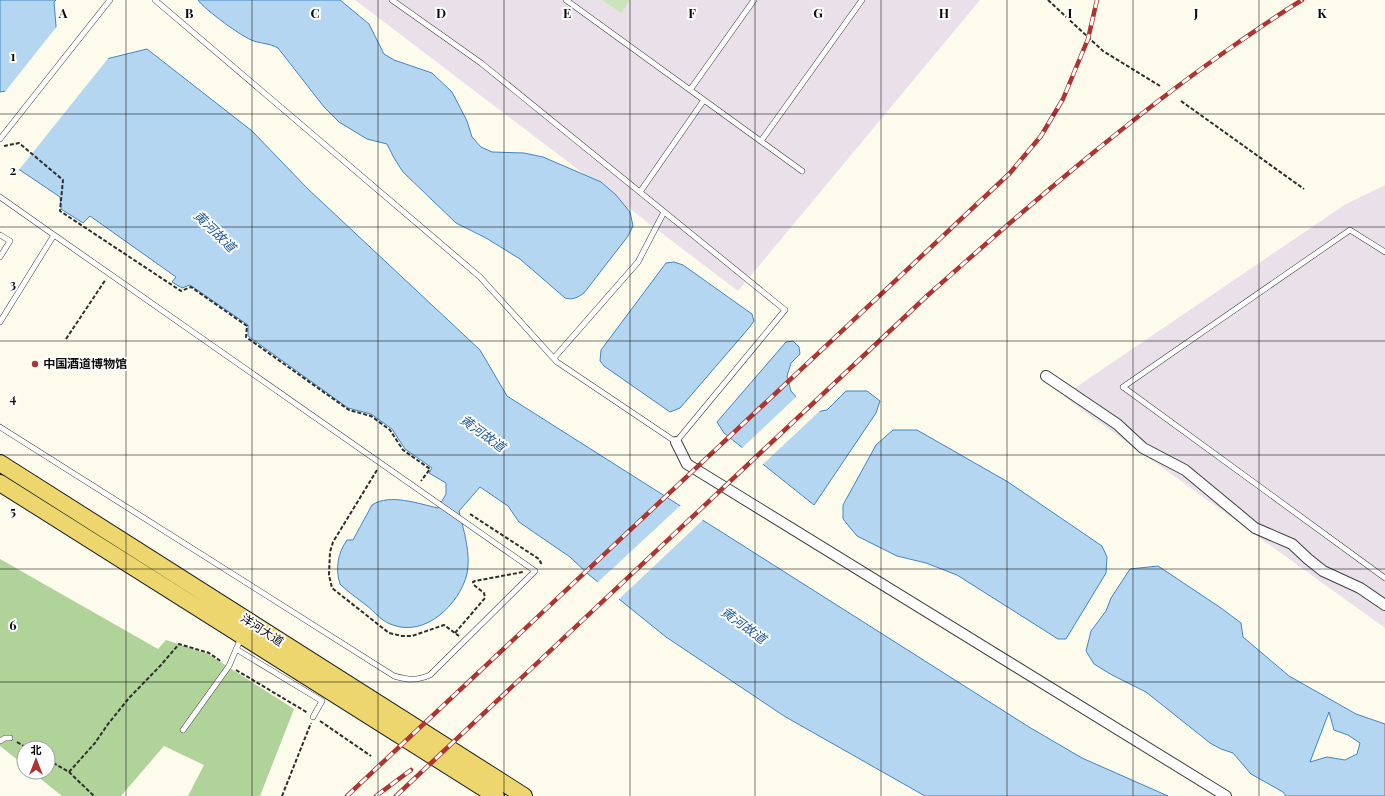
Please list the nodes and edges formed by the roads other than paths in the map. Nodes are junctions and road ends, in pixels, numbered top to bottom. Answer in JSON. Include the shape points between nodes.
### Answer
{"nodes":[{"id":1,"x":110,"y":0,"type":"edge"},
{"id":2,"x":155,"y":0,"type":"edge"},
{"id":3,"x":392,"y":0,"type":"edge"},
{"id":4,"x":566,"y":0,"type":"edge"},
{"id":5,"x":754,"y":0,"type":"edge"},
{"id":6,"x":862,"y":0,"type":"edge"},
{"id":7,"x":690,"y":90,"type":"junction"},
{"id":8,"x":704,"y":100,"type":"junction"},
{"id":9,"x":0,"y":139,"type":"edge"},
{"id":10,"x":761,"y":141,"type":"junction"},
{"id":11,"x":802,"y":170,"type":"dead end"},
{"id":12,"x":640,"y":192,"type":"junction"},
{"id":13,"x":0,"y":197,"type":"edge"},
{"id":14,"x":664,"y":212,"type":"junction"},
{"id":15,"x":0,"y":235,"type":"edge"},
{"id":16,"x":54,"y":235,"type":"junction"},
{"id":17,"x":1385,"y":252,"type":"edge"},
{"id":18,"x":0,"y":257,"type":"edge"},
{"id":19,"x":0,"y":322,"type":"edge"},
{"id":20,"x":554,"y":358,"type":"junction"},
{"id":21,"x":1046,"y":376,"type":"dead end"},
{"id":22,"x":0,"y":427,"type":"edge"},
{"id":23,"x":676,"y":442,"type":"junction"},
{"id":24,"x":0,"y":463,"type":"edge"},
{"id":25,"x":0,"y":483,"type":"edge"},
{"id":26,"x":1385,"y":578,"type":"edge"},
{"id":27,"x":1385,"y":605,"type":"edge"},
{"id":28,"x":239,"y":642,"type":"junction"},
{"id":29,"x":313,"y":717,"type":"road end"},
{"id":30,"x":183,"y":730,"type":"dead end"},
{"id":31,"x":10,"y":738,"type":"dead end"},
{"id":32,"x":0,"y":742,"type":"edge"},
{"id":33,"x":496,"y":796,"type":"edge"},
{"id":34,"x":524,"y":796,"type":"edge"},
{"id":35,"x":1226,"y":796,"type":"edge"}],
"edges":[{"from":1,"to":9,"type":"lane"},
{"from":2,"to":20,"type":"lane","via":[[480,277]]},
{"from":3,"to":12,"type":"lane","via":[[481,63]]},
{"from":4,"to":7,"type":"lane"},
{"from":5,"to":7,"type":"lane"},
{"from":6,"to":10,"type":"lane"},
{"from":7,"to":8,"type":"lane"},
{"from":8,"to":10,"type":"lane"},
{"from":8,"to":12,"type":"lane"},
{"from":10,"to":11,"type":"lane"},
{"from":12,"to":14,"type":"lane"},
{"from":13,"to":16,"type":"lane"},
{"from":14,"to":20,"type":"lane","via":[[638,262]]},
{"from":14,"to":23,"type":"lane","via":[[785,310]]},
{"from":15,"to":18,"type":"lane","via":[[10,242]]},
{"from":16,"to":19,"type":"lane"},
{"from":16,"to":22,"type":"lane","via":[[535,571],[430,675],[420,679],[405,679],[394,676]]},
{"from":17,"to":26,"type":"lane","via":[[1350,230],[1123,387]]},
{"from":20,"to":23,"type":"lane"},
{"from":21,"to":27,"type":"street","via":[[1117,424],[1143,448],[1186,470],[1255,528],[1292,544],[1323,571],[1360,588]]},
{"from":23,"to":35,"type":"street","via":[[687,464]]},
{"from":24,"to":34,"type":"main road","name":"洋河大道"},
{"from":25,"to":28,"type":"main road","name":"洋河大道"},
{"from":28,"to":29,"type":"lane","via":[[322,701]]},
{"from":28,"to":30,"type":"lane","via":[[228,666]]},
{"from":28,"to":33,"type":"main road","name":"洋河大道"},
{"from":31,"to":32,"type":"lane"}]}
